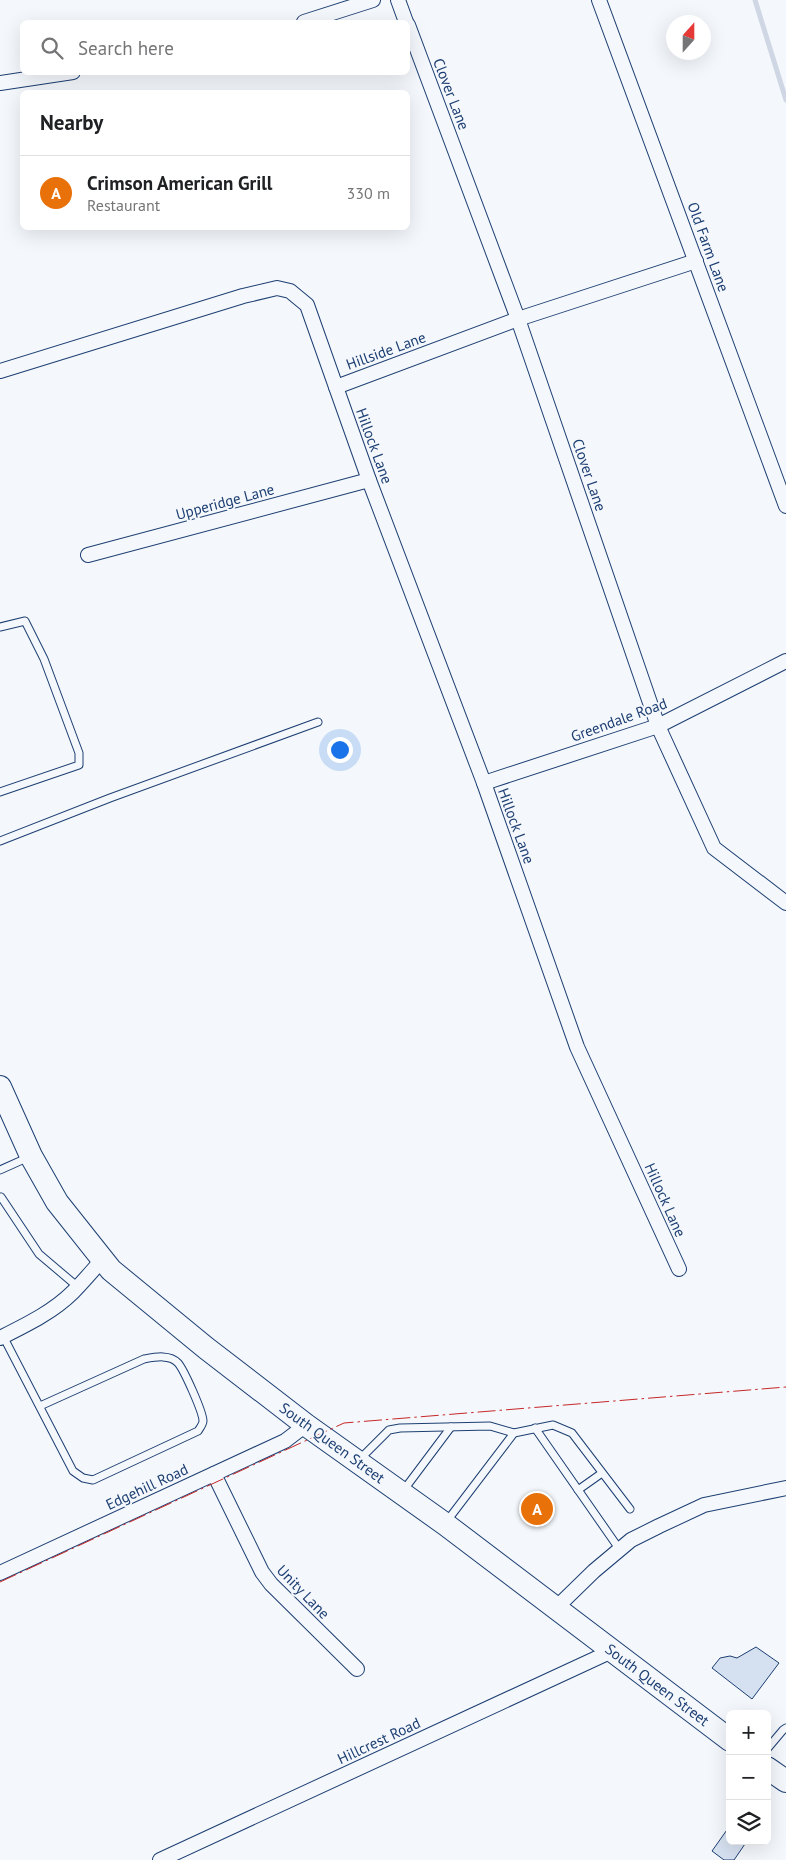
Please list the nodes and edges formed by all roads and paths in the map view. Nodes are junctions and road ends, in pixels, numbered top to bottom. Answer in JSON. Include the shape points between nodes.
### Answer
{"nodes":[{"id":1,"x":373,"y":0,"type":"edge"},
{"id":2,"x":398,"y":0,"type":"edge"},
{"id":3,"x":599,"y":0,"type":"edge"},
{"id":4,"x":310,"y":20,"type":"edge"},
{"id":5,"x":406,"y":20,"type":"edge"},
{"id":6,"x":410,"y":32,"type":"edge"},
{"id":7,"x":53,"y":75,"type":"edge"},
{"id":8,"x":0,"y":83,"type":"edge"},
{"id":9,"x":696,"y":262,"type":"junction"},
{"id":10,"x":518,"y":319,"type":"junction"},
{"id":11,"x":0,"y":371,"type":"edge"},
{"id":12,"x":336,"y":387,"type":"junction"},
{"id":13,"x":369,"y":480,"type":"junction"},
{"id":14,"x":786,"y":506,"type":"edge"},
{"id":15,"x":88,"y":554,"type":"dead end"},
{"id":16,"x":0,"y":627,"type":"edge"},
{"id":17,"x":786,"y":661,"type":"edge"},
{"id":18,"x":318,"y":722,"type":"dead end"},
{"id":19,"x":658,"y":726,"type":"junction"},
{"id":20,"x":484,"y":783,"type":"junction"},
{"id":21,"x":0,"y":792,"type":"edge"},
{"id":22,"x":0,"y":841,"type":"edge"},
{"id":23,"x":786,"y":903,"type":"edge"},
{"id":24,"x":0,"y":1087,"type":"edge"},
{"id":25,"x":31,"y":1156,"type":"junction"},
{"id":26,"x":0,"y":1170,"type":"edge"},
{"id":27,"x":1,"y":1197,"type":"dead end"},
{"id":28,"x":102,"y":1260,"type":"junction"},
{"id":29,"x":679,"y":1269,"type":"dead end"},
{"id":30,"x":78,"y":1287,"type":"junction"},
{"id":31,"x":1,"y":1337,"type":"edge"},
{"id":32,"x":40,"y":1406,"type":"junction"},
{"id":33,"x":306,"y":1425,"type":"junction"},
{"id":34,"x":450,"y":1427,"type":"junction"},
{"id":35,"x":535,"y":1428,"type":"junction"},
{"id":36,"x":514,"y":1433,"type":"junction"},
{"id":37,"x":357,"y":1462,"type":"junction"},
{"id":38,"x":602,"y":1473,"type":"junction"},
{"id":39,"x":214,"y":1474,"type":"junction"},
{"id":40,"x":786,"y":1488,"type":"edge"},
{"id":41,"x":578,"y":1490,"type":"junction"},
{"id":42,"x":402,"y":1493,"type":"junction"},
{"id":43,"x":630,"y":1509,"type":"dead end"},
{"id":44,"x":445,"y":1524,"type":"junction"},
{"id":45,"x":620,"y":1550,"type":"junction"},
{"id":46,"x":0,"y":1573,"type":"edge"},
{"id":47,"x":556,"y":1608,"type":"junction"},
{"id":48,"x":612,"y":1651,"type":"junction"},
{"id":49,"x":357,"y":1669,"type":"dead end"},
{"id":50,"x":786,"y":1728,"type":"edge"},
{"id":51,"x":726,"y":1737,"type":"edge"},
{"id":52,"x":771,"y":1745,"type":"edge"},
{"id":53,"x":771,"y":1771,"type":"edge"},
{"id":54,"x":786,"y":1782,"type":"edge"},
{"id":55,"x":160,"y":1860,"type":"edge"}],
"edges":[{"from":1,"to":4,"type":"street"},
{"from":2,"to":5,"type":"street","name":"Clover Lane"},
{"from":3,"to":9,"type":"street","name":"Old Farm Lane"},
{"from":6,"to":10,"type":"street","name":"Clover Lane"},
{"from":7,"to":8,"type":"street"},
{"from":9,"to":10,"type":"street","name":"Hillside Lane"},
{"from":9,"to":14,"type":"street","name":"Old Farm Lane"},
{"from":10,"to":12,"type":"street","name":"Hillside Lane"},
{"from":10,"to":19,"type":"street","name":"Clover Lane"},
{"from":11,"to":12,"type":"street","name":"Hillside Lane","via":[[277,288],[290,290],[307,305]]},
{"from":12,"to":13,"type":"street","name":"Hillock Lane"},
{"from":13,"to":15,"type":"street","name":"Upperidge Lane"},
{"from":13,"to":20,"type":"street","name":"Hillock Lane"},
{"from":16,"to":21,"type":"lane","via":[[25,621],[48,669],[79,752],[79,765]]},
{"from":17,"to":19,"type":"street","name":"Greendale Road"},
{"from":18,"to":22,"type":"lane"},
{"from":19,"to":20,"type":"street","name":"Greendale Road"},
{"from":19,"to":23,"type":"street","name":"Clover Lane","via":[[714,848]]},
{"from":20,"to":29,"type":"street","name":"Hillock Lane","via":[[578,1047]]},
{"from":24,"to":25,"type":"main road","name":"South Queen Street"},
{"from":25,"to":26,"type":"lane"},
{"from":25,"to":28,"type":"main road","name":"South Queen Street","via":[[57,1202]]},
{"from":27,"to":30,"type":"lane","via":[[39,1254]]},
{"from":28,"to":30,"type":"street"},
{"from":28,"to":33,"type":"main road","name":"South Queen Street","via":[[206,1348]]},
{"from":30,"to":31,"type":"street","via":[[54,1308]]},
{"from":31,"to":32,"type":"lane"},
{"from":32,"to":32,"type":"lane","via":[[144,1359],[159,1356],[177,1362],[200,1408],[203,1422],[198,1431],[93,1480],[73,1471]]},
{"from":33,"to":37,"type":"main road","name":"South Queen Street"},
{"from":33,"to":39,"type":"street","name":"Edgehill Road","via":[[284,1441]]},
{"from":34,"to":36,"type":"lane","via":[[490,1426]]},
{"from":34,"to":37,"type":"lane","via":[[389,1430]]},
{"from":34,"to":42,"type":"lane"},
{"from":35,"to":36,"type":"lane"},
{"from":35,"to":38,"type":"lane","via":[[553,1425],[572,1433]]},
{"from":35,"to":41,"type":"lane"},
{"from":36,"to":44,"type":"lane"},
{"from":37,"to":42,"type":"main road","name":"South Queen Street"},
{"from":38,"to":41,"type":"lane"},
{"from":38,"to":43,"type":"lane"},
{"from":39,"to":46,"type":"street","name":"Edgehill Road"},
{"from":39,"to":49,"type":"street","name":"Unity Lane","via":[[262,1572]]},
{"from":40,"to":45,"type":"street","via":[[704,1505],[638,1537]]},
{"from":41,"to":45,"type":"lane"},
{"from":42,"to":44,"type":"main road","name":"South Queen Street"},
{"from":44,"to":47,"type":"main road","name":"South Queen Street"},
{"from":45,"to":47,"type":"street","via":[[594,1570]]},
{"from":47,"to":48,"type":"main road","name":"South Queen Street"},
{"from":48,"to":51,"type":"main road","name":"South Queen Street"},
{"from":48,"to":55,"type":"street","name":"Hillcrest Road"},
{"from":50,"to":52,"type":"lane"},
{"from":53,"to":54,"type":"main road"}]}
